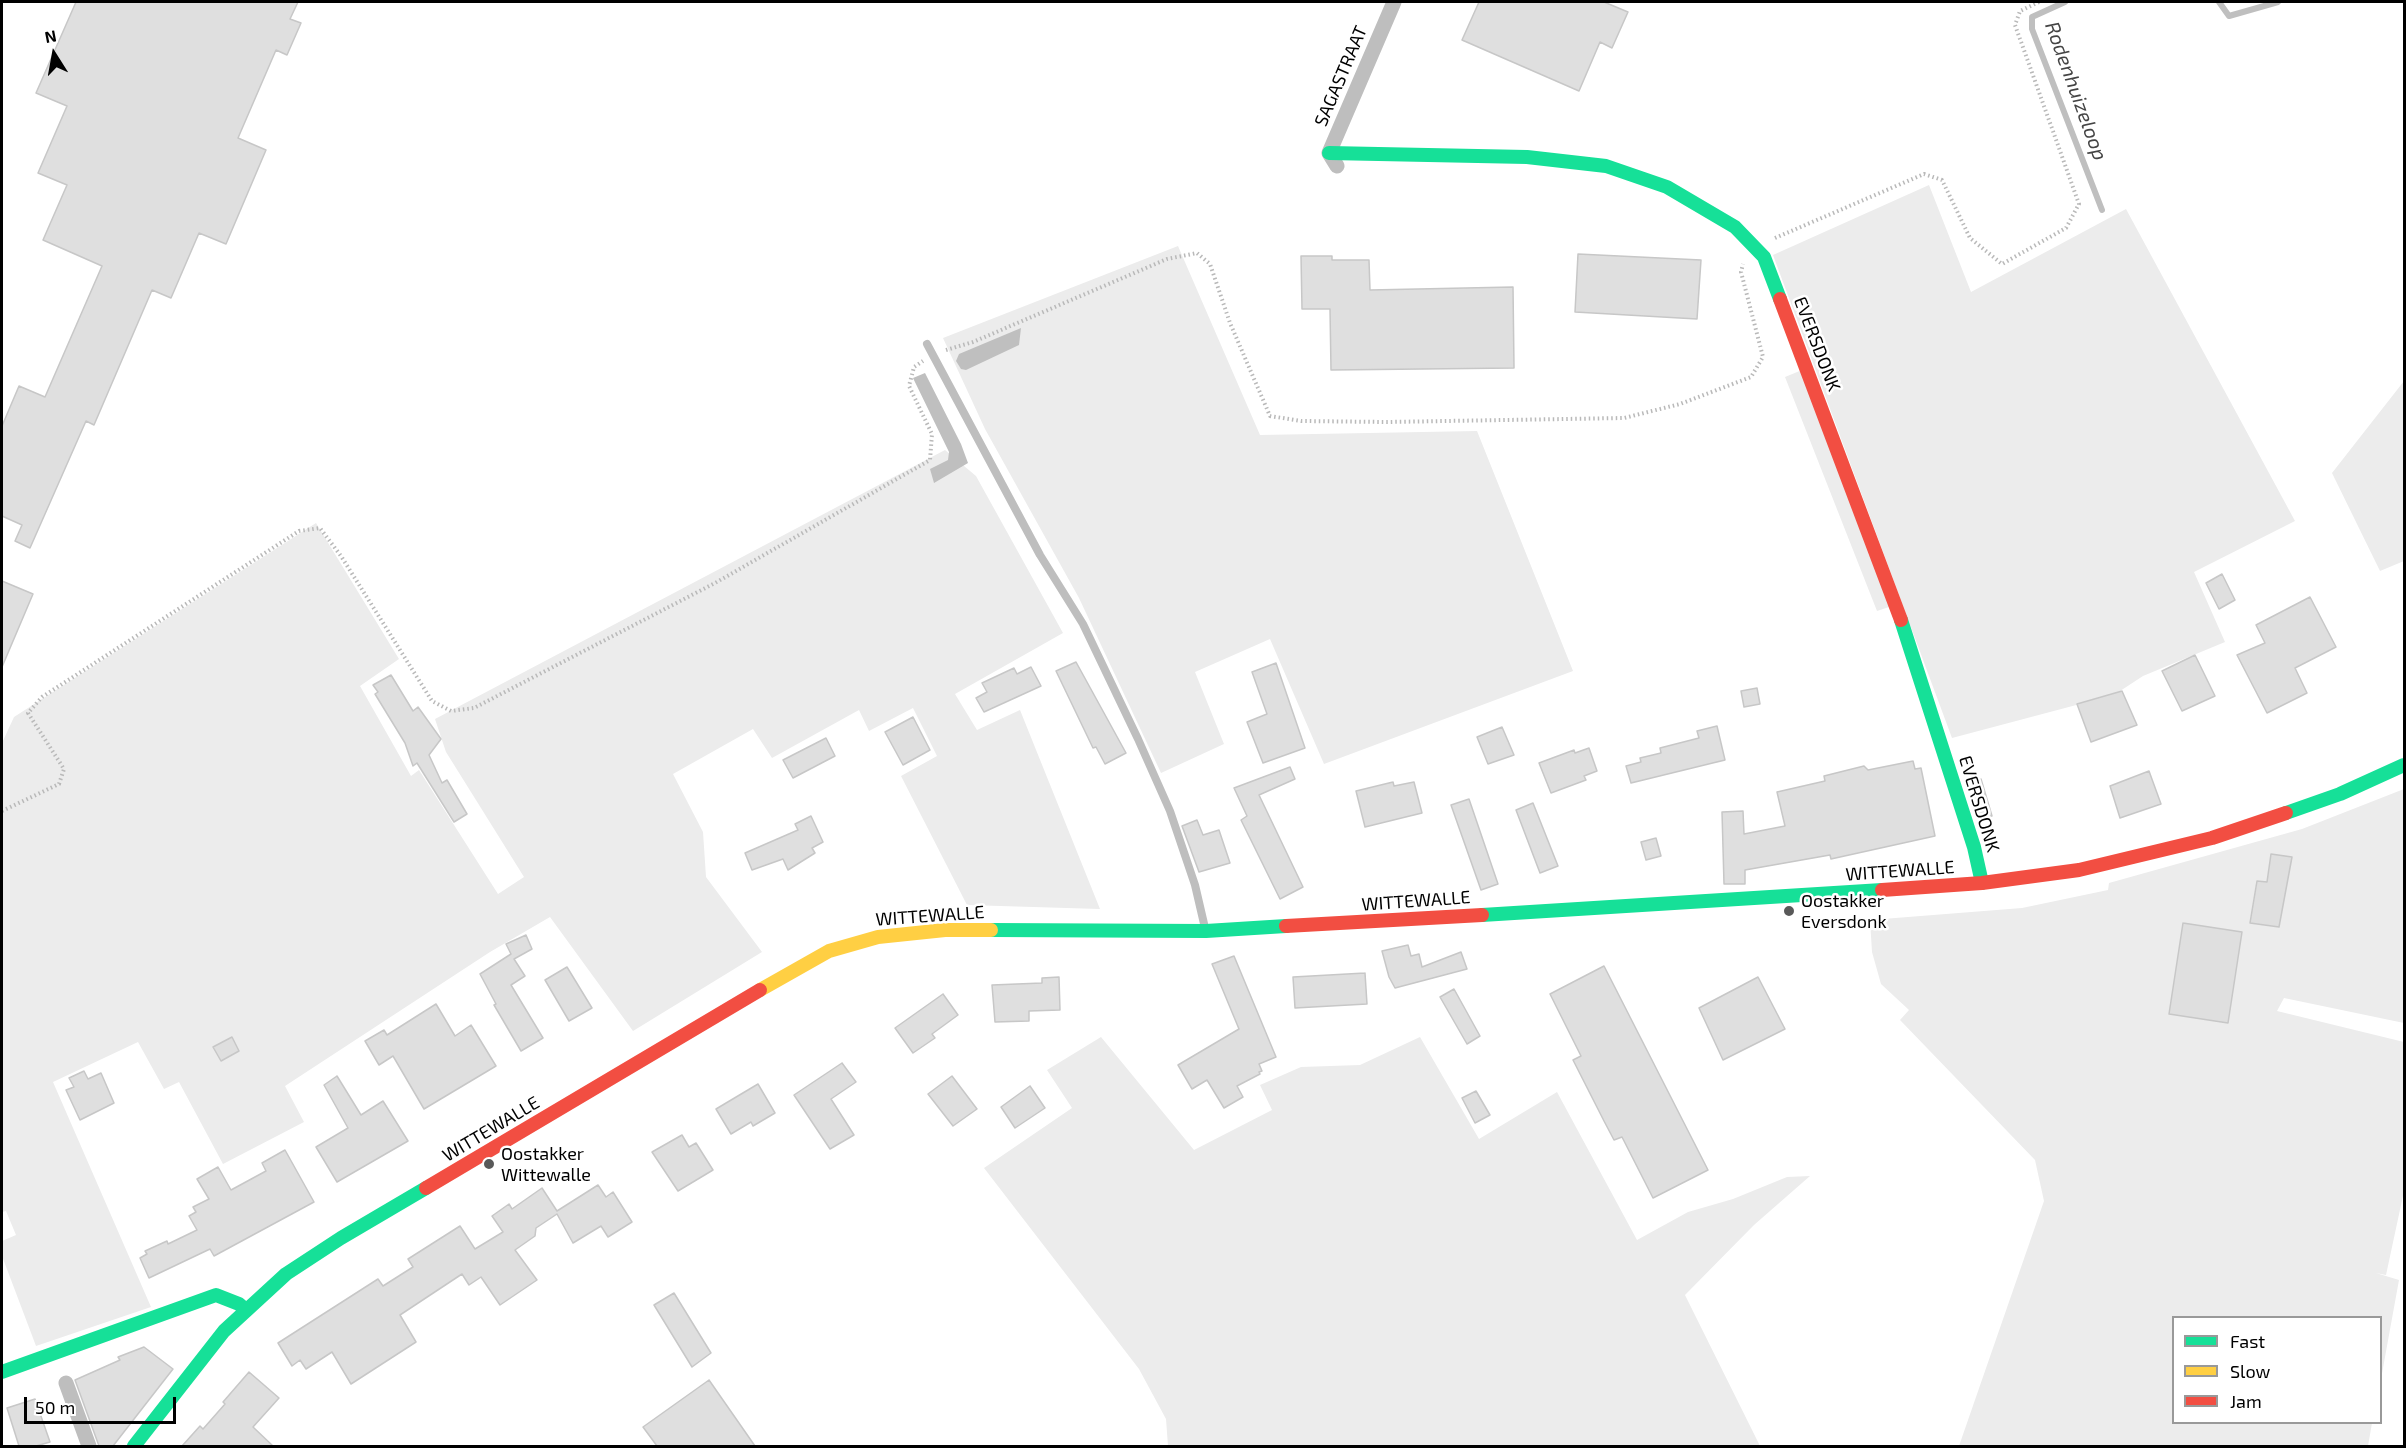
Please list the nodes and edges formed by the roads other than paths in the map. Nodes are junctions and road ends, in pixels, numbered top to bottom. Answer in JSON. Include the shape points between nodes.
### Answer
{"nodes":[{"id":1,"x":1394,"y":2,"type":"edge"},
{"id":2,"x":1333,"y":159,"type":"joint"},
{"id":3,"x":927,"y":344,"type":"dead end"},
{"id":4,"x":2404,"y":765,"type":"edge"},
{"id":5,"x":1982,"y":883,"type":"junction"},
{"id":6,"x":1206,"y":931,"type":"junction"},
{"id":7,"x":246,"y":1310,"type":"junction"},
{"id":8,"x":2,"y":1372,"type":"edge"},
{"id":9,"x":66,"y":1383,"type":"dead end"},
{"id":10,"x":89,"y":1446,"type":"edge"},
{"id":11,"x":134,"y":1446,"type":"edge"}],
"edges":[{"from":1,"to":2,"type":"street","name":"SAGASTRAAT"},
{"from":2,"to":5,"type":"street","name":"EVERSDONK","via":[[1372,155],[1527,157],[1606,166],[1667,187],[1735,227],[1764,257],[1891,588]]},
{"from":3,"to":6,"type":"lane","via":[[1040,555],[1083,624],[1133,729],[1170,812]]},
{"from":4,"to":5,"type":"street","name":"WITTEWALLE","via":[[2340,794],[2212,838],[2079,870]]},
{"from":5,"to":6,"type":"street","name":"WITTEWALLE"},
{"from":6,"to":7,"type":"street","name":"WITTEWALLE","via":[[945,930],[878,936],[829,951],[331,1245],[286,1274]]},
{"from":7,"to":8,"type":"street","via":[[216,1295]]},
{"from":7,"to":11,"type":"street","name":"WITTEWALLE"},
{"from":9,"to":10,"type":"street"}]}
